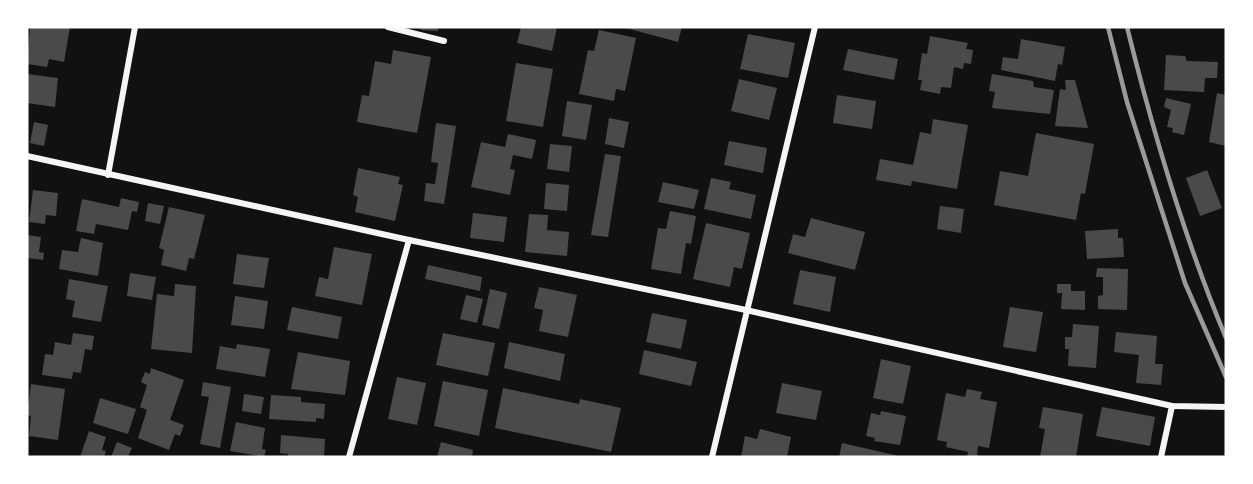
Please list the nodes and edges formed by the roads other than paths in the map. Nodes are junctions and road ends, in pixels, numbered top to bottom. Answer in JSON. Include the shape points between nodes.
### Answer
{"nodes":[{"id":1,"x":135,"y":27,"type":"edge"},
{"id":2,"x":388,"y":27,"type":"edge"},
{"id":3,"x":815,"y":27,"type":"edge"},
{"id":4,"x":444,"y":41,"type":"dead end"},
{"id":5,"x":27,"y":156,"type":"edge"},
{"id":6,"x":108,"y":175,"type":"junction"},
{"id":7,"x":410,"y":240,"type":"junction"},
{"id":8,"x":746,"y":310,"type":"junction"},
{"id":9,"x":1172,"y":406,"type":"junction"},
{"id":10,"x":1226,"y":407,"type":"edge"},
{"id":11,"x":349,"y":457,"type":"edge"},
{"id":12,"x":712,"y":457,"type":"edge"},
{"id":13,"x":1161,"y":457,"type":"edge"}],
"edges":[{"from":1,"to":6,"type":"street"},
{"from":2,"to":4,"type":"street"},
{"from":3,"to":8,"type":"street"},
{"from":5,"to":6,"type":"street"},
{"from":6,"to":7,"type":"street"},
{"from":7,"to":8,"type":"street"},
{"from":7,"to":11,"type":"street"},
{"from":8,"to":9,"type":"street"},
{"from":8,"to":12,"type":"street"},
{"from":9,"to":10,"type":"street"},
{"from":9,"to":13,"type":"street"}]}
